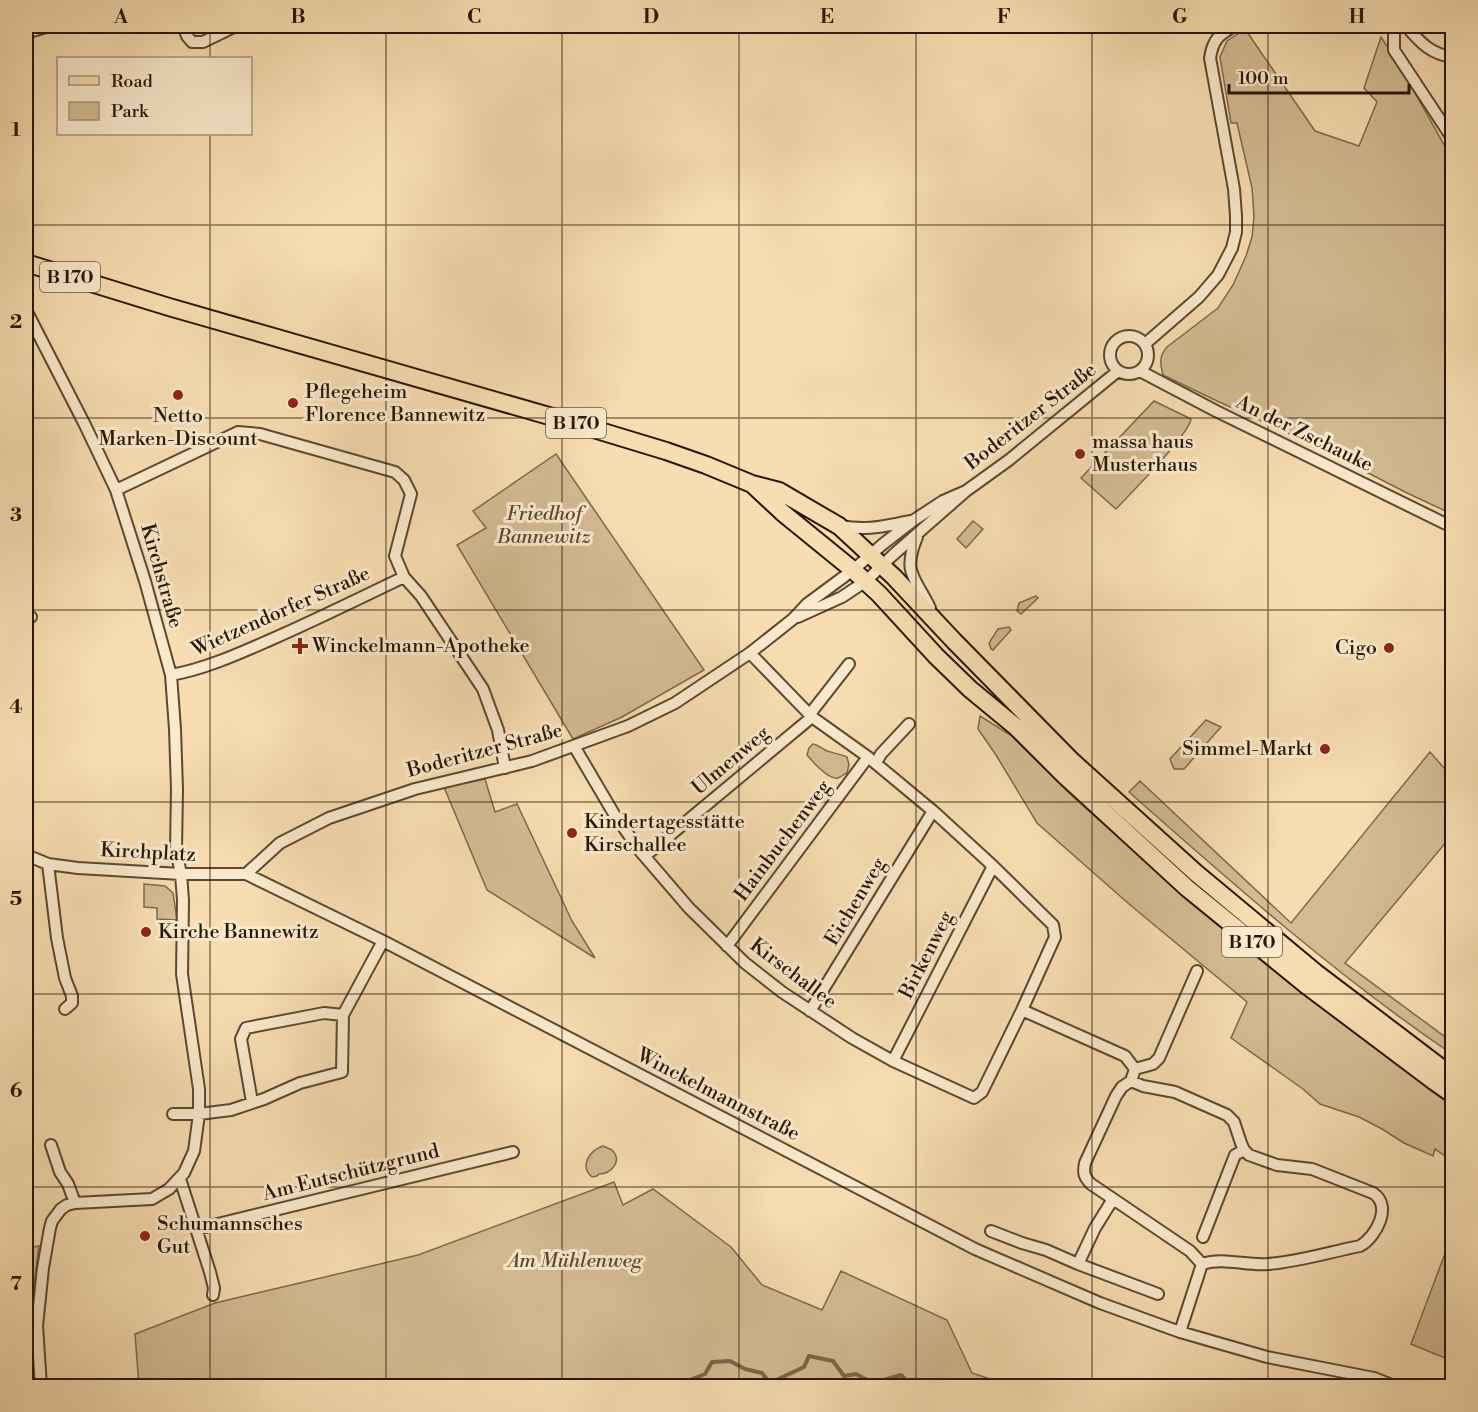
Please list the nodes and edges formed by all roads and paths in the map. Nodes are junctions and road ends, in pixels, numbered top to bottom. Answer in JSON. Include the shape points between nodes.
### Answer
{"nodes":[{"id":1,"x":49,"y":26,"type":"edge"},
{"id":2,"x":183,"y":26,"type":"edge"},
{"id":3,"x":236,"y":26,"type":"edge"},
{"id":4,"x":1234,"y":26,"type":"edge"},
{"id":5,"x":1397,"y":26,"type":"edge"},
{"id":6,"x":1406,"y":26,"type":"edge"},
{"id":7,"x":26,"y":33,"type":"edge"},
{"id":8,"x":1452,"y":57,"type":"edge"},
{"id":9,"x":1452,"y":138,"type":"edge"},
{"id":10,"x":26,"y":263,"type":"edge"},
{"id":11,"x":27,"y":317,"type":"edge"},
{"id":12,"x":1145,"y":344,"type":"junction"},
{"id":13,"x":1118,"y":371,"type":"junction"},
{"id":14,"x":1140,"y":371,"type":"junction"},
{"id":15,"x":752,"y":484,"type":"junction"},
{"id":16,"x":116,"y":490,"type":"junction"},
{"id":17,"x":966,"y":490,"type":"junction"},
{"id":18,"x":914,"y":520,"type":"junction"},
{"id":19,"x":839,"y":526,"type":"junction"},
{"id":20,"x":1452,"y":527,"type":"edge"},
{"id":21,"x":918,"y":534,"type":"junction"},
{"id":22,"x":875,"y":560,"type":"junction"},
{"id":23,"x":859,"y":576,"type":"junction"},
{"id":24,"x":405,"y":577,"type":"junction"},
{"id":25,"x":793,"y":619,"type":"junction"},
{"id":26,"x":935,"y":620,"type":"junction"},
{"id":27,"x":750,"y":653,"type":"junction"},
{"id":28,"x":849,"y":664,"type":"dead end"},
{"id":29,"x":171,"y":675,"type":"junction"},
{"id":30,"x":811,"y":716,"type":"junction"},
{"id":31,"x":909,"y":724,"type":"dead end"},
{"id":32,"x":574,"y":746,"type":"junction"},
{"id":33,"x":872,"y":760,"type":"junction"},
{"id":34,"x":505,"y":768,"type":"junction"},
{"id":35,"x":933,"y":811,"type":"junction"},
{"id":36,"x":26,"y":855,"type":"edge"},
{"id":37,"x":645,"y":856,"type":"junction"},
{"id":38,"x":48,"y":864,"type":"junction"},
{"id":39,"x":993,"y":866,"type":"junction"},
{"id":40,"x":180,"y":874,"type":"junction"},
{"id":41,"x":246,"y":874,"type":"junction"},
{"id":42,"x":383,"y":941,"type":"junction"},
{"id":43,"x":727,"y":946,"type":"junction"},
{"id":44,"x":1197,"y":971,"type":"dead end"},
{"id":45,"x":65,"y":1009,"type":"dead end"},
{"id":46,"x":1022,"y":1010,"type":"junction"},
{"id":47,"x":810,"y":1011,"type":"junction"},
{"id":48,"x":343,"y":1016,"type":"junction"},
{"id":49,"x":892,"y":1060,"type":"junction"},
{"id":50,"x":1136,"y":1069,"type":"junction"},
{"id":51,"x":1452,"y":1076,"type":"edge"},
{"id":52,"x":1131,"y":1081,"type":"junction"},
{"id":53,"x":1452,"y":1094,"type":"edge"},
{"id":54,"x":252,"y":1102,"type":"junction"},
{"id":55,"x":173,"y":1114,"type":"dead end"},
{"id":56,"x":199,"y":1114,"type":"junction"},
{"id":57,"x":51,"y":1145,"type":"dead end"},
{"id":58,"x":1244,"y":1150,"type":"junction"},
{"id":59,"x":513,"y":1152,"type":"dead end"},
{"id":60,"x":180,"y":1179,"type":"junction"},
{"id":61,"x":1113,"y":1199,"type":"junction"},
{"id":62,"x":75,"y":1203,"type":"junction"},
{"id":63,"x":197,"y":1229,"type":"junction"},
{"id":64,"x":991,"y":1231,"type":"dead end"},
{"id":65,"x":1203,"y":1237,"type":"dead end"},
{"id":66,"x":1078,"y":1264,"type":"junction"},
{"id":67,"x":1202,"y":1264,"type":"junction"},
{"id":68,"x":1158,"y":1294,"type":"dead end"},
{"id":69,"x":213,"y":1295,"type":"dead end"},
{"id":70,"x":1180,"y":1332,"type":"junction"},
{"id":71,"x":41,"y":1386,"type":"edge"},
{"id":72,"x":1395,"y":1386,"type":"edge"}],
"edges":[{"from":1,"to":7,"type":"street"},
{"from":2,"to":3,"type":"street","via":[[192,42],[203,42]]},
{"from":4,"to":12,"type":"street","via":[[1215,40],[1210,58],[1234,189],[1236,224],[1232,248],[1218,275]]},
{"from":5,"to":9,"type":"street","via":[[1394,50]]},
{"from":6,"to":8,"type":"street","via":[[1425,48]]},
{"from":10,"to":15,"type":"main road","number":"B 170","via":[[588,427],[696,461]]},
{"from":11,"to":16,"type":"street","name":"Kirchstraße"},
{"from":12,"to":13,"type":"street","via":[[1133,336],[1113,343],[1110,358]]},
{"from":12,"to":14,"type":"street","via":[[1148,358]]},
{"from":13,"to":14,"type":"street"},
{"from":13,"to":17,"type":"street","name":"Boderitzer Straße"},
{"from":14,"to":20,"type":"street","name":"An der Zschauke"},
{"from":15,"to":19,"type":"main road","number":"B 170","via":[[779,491]]},
{"from":15,"to":23,"type":"main road","number":"B 170"},
{"from":16,"to":24,"type":"street","via":[[238,432],[260,434],[395,472],[411,494],[395,556]]},
{"from":16,"to":29,"type":"street","name":"Kirchstraße"},
{"from":17,"to":18,"type":"street","name":"Boderitzer Straße"},
{"from":17,"to":21,"type":"street","name":"Boderitzer Straße"},
{"from":18,"to":19,"type":"street","name":"Boderitzer Straße","via":[[874,528]]},
{"from":18,"to":22,"type":"street","name":"Boderitzer Straße"},
{"from":19,"to":22,"type":"main road","number":"B 170"},
{"from":21,"to":22,"type":"street","name":"Boderitzer Straße"},
{"from":21,"to":26,"type":"street","via":[[909,565]]},
{"from":22,"to":23,"type":"street","name":"Boderitzer Straße"},
{"from":22,"to":23,"type":"street","name":"Boderitzer Straße"},
{"from":22,"to":26,"type":"main road","number":"B 170"},
{"from":23,"to":25,"type":"street","name":"Boderitzer Straße","via":[[807,604]]},
{"from":23,"to":25,"type":"street","name":"Boderitzer Straße","via":[[842,597]]},
{"from":23,"to":53,"type":"main road","number":"B 170","via":[[970,689],[1187,888],[1306,985]]},
{"from":24,"to":29,"type":"street","name":"Wietzendorfer Straße","via":[[241,653]]},
{"from":24,"to":34,"type":"street","via":[[483,689],[498,730]]},
{"from":25,"to":27,"type":"street","name":"Boderitzer Straße"},
{"from":26,"to":51,"type":"main road","number":"B 170","via":[[1072,761],[1196,873],[1315,972]]},
{"from":27,"to":30,"type":"street"},
{"from":27,"to":32,"type":"street","name":"Boderitzer Straße","via":[[675,703]]},
{"from":28,"to":30,"type":"street","name":"Ulmenweg"},
{"from":29,"to":40,"type":"street","name":"Kirchstraße"},
{"from":30,"to":33,"type":"street"},
{"from":30,"to":37,"type":"street","name":"Ulmenweg"},
{"from":31,"to":33,"type":"street","name":"Hainbuchenweg"},
{"from":32,"to":34,"type":"street","name":"Boderitzer Straße"},
{"from":32,"to":37,"type":"street","name":"Kirschallee","via":[[614,814]]},
{"from":33,"to":35,"type":"street"},
{"from":33,"to":43,"type":"street","name":"Hainbuchenweg"},
{"from":34,"to":41,"type":"street","name":"Boderitzer Straße","via":[[415,789],[329,818],[280,843]]},
{"from":35,"to":39,"type":"street"},
{"from":35,"to":47,"type":"street","name":"Eichenweg"},
{"from":36,"to":38,"type":"street","name":"Kirchplatz"},
{"from":37,"to":43,"type":"street","name":"Kirschallee"},
{"from":38,"to":40,"type":"street","name":"Kirchplatz"},
{"from":38,"to":45,"type":"street","via":[[57,938],[72,996],[72,1003]]},
{"from":39,"to":46,"type":"street","via":[[1053,926],[1055,937]]},
{"from":39,"to":49,"type":"street","name":"Birkenweg"},
{"from":40,"to":41,"type":"street","name":"Kirchplatz"},
{"from":40,"to":56,"type":"street","name":"Kirchstraße","via":[[182,975],[199,1089]]},
{"from":41,"to":42,"type":"street","name":"Winckelmannstraße"},
{"from":42,"to":48,"type":"street"},
{"from":42,"to":70,"type":"street","name":"Winckelmannstraße","via":[[975,1249],[1100,1303]]},
{"from":43,"to":47,"type":"street","name":"Kirschallee","via":[[782,993]]},
{"from":44,"to":50,"type":"street","via":[[1159,1058]]},
{"from":46,"to":49,"type":"street","name":"Kirschallee","via":[[982,1092],[974,1098]]},
{"from":46,"to":50,"type":"street","via":[[1125,1056]]},
{"from":47,"to":49,"type":"street","name":"Kirschallee"},
{"from":48,"to":54,"type":"street","via":[[342,1072]]},
{"from":48,"to":54,"type":"street","via":[[324,1013],[246,1028],[241,1039]]},
{"from":50,"to":52,"type":"street"},
{"from":52,"to":58,"type":"street","via":[[1175,1092],[1227,1115],[1234,1122]]},
{"from":52,"to":61,"type":"street","via":[[1116,1096],[1083,1171],[1091,1184]]},
{"from":54,"to":56,"type":"street","via":[[231,1110]]},
{"from":55,"to":56,"type":"street"},
{"from":56,"to":60,"type":"street","name":"Kirchstraße","via":[[194,1151]]},
{"from":57,"to":62,"type":"street"},
{"from":58,"to":65,"type":"street","via":[[1235,1155]]},
{"from":58,"to":67,"type":"street","via":[[1277,1165],[1312,1169],[1363,1188],[1378,1197],[1382,1213],[1368,1242],[1360,1246],[1266,1265],[1217,1261]]},
{"from":59,"to":63,"type":"street","name":"Am Eutschützgrund"},
{"from":60,"to":62,"type":"street","via":[[153,1199]]},
{"from":60,"to":63,"type":"street"},
{"from":61,"to":66,"type":"street"},
{"from":61,"to":67,"type":"street","via":[[1190,1251]]},
{"from":62,"to":71,"type":"street","via":[[61,1209],[50,1228],[38,1326]]},
{"from":63,"to":69,"type":"street"},
{"from":64,"to":66,"type":"street"},
{"from":66,"to":68,"type":"street"},
{"from":67,"to":70,"type":"street"},
{"from":70,"to":72,"type":"street","name":"Winckelmannstraße"}]}
